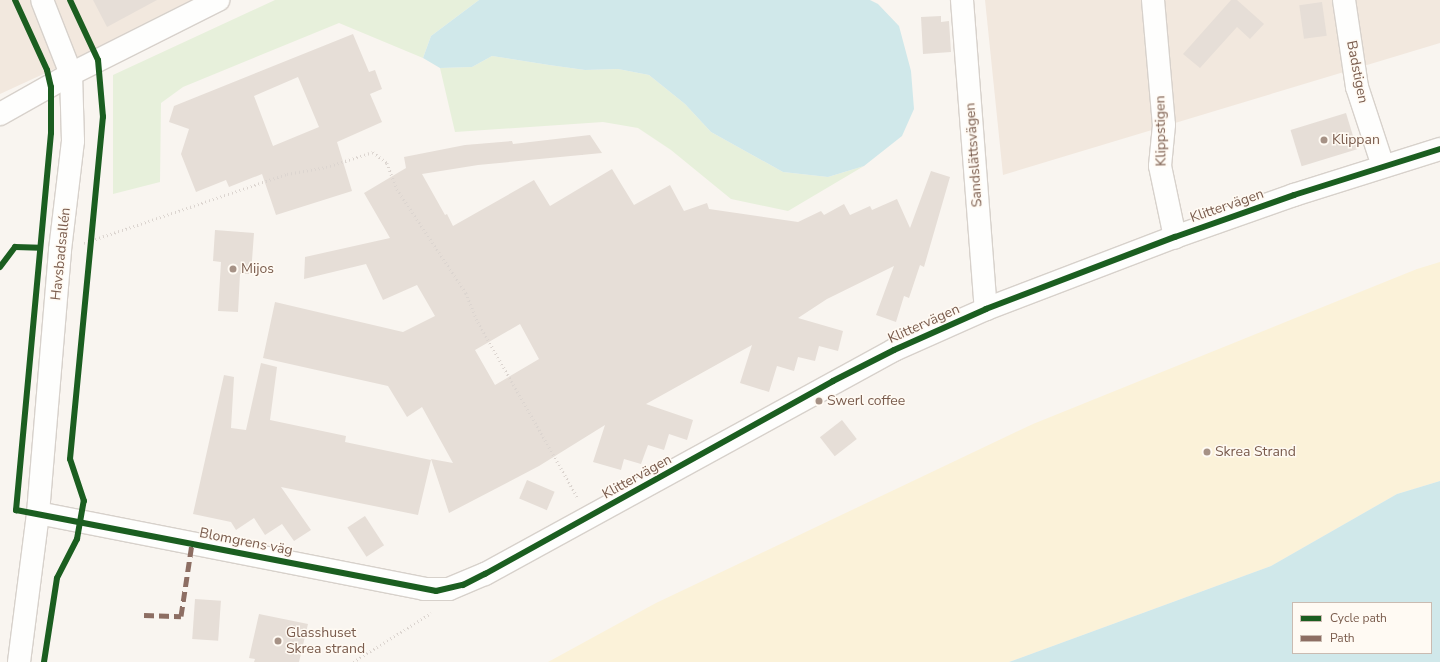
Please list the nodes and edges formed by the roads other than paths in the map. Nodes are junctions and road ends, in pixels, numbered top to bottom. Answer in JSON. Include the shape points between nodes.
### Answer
{"nodes":[{"id":1,"x":42,"y":0,"type":"edge"},
{"id":2,"x":218,"y":0,"type":"edge"},
{"id":3,"x":962,"y":0,"type":"edge"},
{"id":4,"x":1153,"y":0,"type":"edge"},
{"id":5,"x":1344,"y":0,"type":"edge"},
{"id":6,"x":196,"y":5,"type":"edge"},
{"id":7,"x":71,"y":74,"type":"junction"},
{"id":8,"x":0,"y":114,"type":"edge"},
{"id":9,"x":1440,"y":149,"type":"edge"},
{"id":10,"x":1383,"y":166,"type":"junction"},
{"id":11,"x":1175,"y":237,"type":"junction"},
{"id":12,"x":986,"y":309,"type":"junction"},
{"id":13,"x":38,"y":513,"type":"junction"},
{"id":14,"x":449,"y":589,"type":"joint"},
{"id":15,"x":20,"y":662,"type":"edge"}],
"edges":[{"from":1,"to":7,"type":"street","name":"Havsbadsallén"},
{"from":2,"to":6,"type":"street"},
{"from":3,"to":12,"type":"street","name":"Sandslättsvägen"},
{"from":4,"to":11,"type":"street","name":"Klippstigen","via":[[1164,125],[1160,166]]},
{"from":5,"to":10,"type":"street","name":"Badstigen","via":[[1357,87]]},
{"from":6,"to":7,"type":"street"},
{"from":7,"to":8,"type":"street"},
{"from":7,"to":13,"type":"street","name":"Havsbadsallén","via":[[73,141],[60,250]]},
{"from":9,"to":10,"type":"street","name":"Klittervägen"},
{"from":10,"to":11,"type":"street","name":"Klittervägen"},
{"from":11,"to":12,"type":"street","name":"Klittervägen"},
{"from":12,"to":14,"type":"street","name":"Klittervägen","via":[[894,350],[833,381],[485,574]]},
{"from":13,"to":14,"type":"street","name":"Blomgrens väg","via":[[424,589]]},
{"from":13,"to":15,"type":"street","name":"Havsbadsallén"}]}
